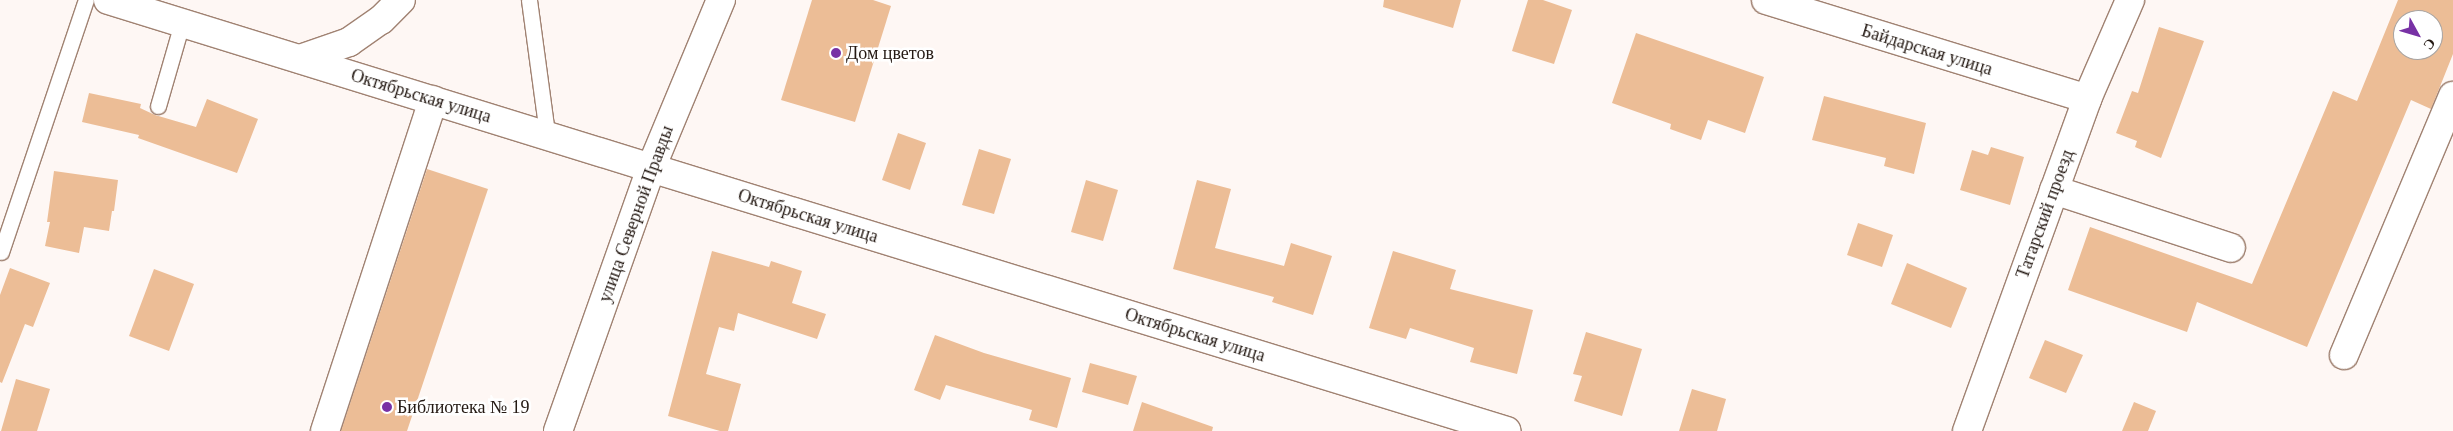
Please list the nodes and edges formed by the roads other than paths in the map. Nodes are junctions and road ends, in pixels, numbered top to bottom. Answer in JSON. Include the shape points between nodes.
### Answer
{"nodes":[{"id":1,"x":86,"y":0,"type":"edge"},
{"id":2,"x":108,"y":0,"type":"edge"},
{"id":3,"x":401,"y":0,"type":"edge"},
{"id":4,"x":529,"y":0,"type":"edge"},
{"id":5,"x":721,"y":0,"type":"edge"},
{"id":6,"x":1766,"y":0,"type":"edge"},
{"id":7,"x":2130,"y":0,"type":"edge"},
{"id":8,"x":182,"y":23,"type":"junction"},
{"id":9,"x":300,"y":59,"type":"junction"},
{"id":10,"x":2453,"y":96,"type":"edge"},
{"id":11,"x":2087,"y":99,"type":"junction"},
{"id":12,"x":432,"y":100,"type":"junction"},
{"id":13,"x":158,"y":106,"type":"dead end"},
{"id":14,"x":547,"y":134,"type":"junction"},
{"id":15,"x":651,"y":168,"type":"junction"},
{"id":16,"x":2054,"y":190,"type":"junction"},
{"id":17,"x":2231,"y":248,"type":"dead end"},
{"id":18,"x":1,"y":252,"type":"edge"},
{"id":19,"x":2344,"y":355,"type":"dead end"},
{"id":20,"x":325,"y":431,"type":"edge"},
{"id":21,"x":558,"y":431,"type":"edge"},
{"id":22,"x":1507,"y":431,"type":"edge"},
{"id":23,"x":1967,"y":431,"type":"edge"}],
"edges":[{"from":1,"to":18,"type":"lane"},
{"from":2,"to":8,"type":"main road","name":"Октябрьская улица"},
{"from":3,"to":9,"type":"main road","via":[[381,20],[349,42]]},
{"from":4,"to":14,"type":"lane"},
{"from":5,"to":15,"type":"main road","name":"улица Северной Правды"},
{"from":6,"to":11,"type":"main road","name":"Байдарская улица"},
{"from":7,"to":11,"type":"main road","name":"Татарский проезд"},
{"from":8,"to":9,"type":"main road","name":"Октябрьская улица"},
{"from":8,"to":13,"type":"lane"},
{"from":9,"to":12,"type":"main road","name":"Октябрьская улица"},
{"from":10,"to":19,"type":"main road"},
{"from":11,"to":16,"type":"main road","name":"Татарский проезд"},
{"from":12,"to":14,"type":"main road","name":"Октябрьская улица"},
{"from":12,"to":20,"type":"main road"},
{"from":14,"to":15,"type":"main road","name":"Октябрьская улица"},
{"from":15,"to":21,"type":"main road","name":"улица Северной Правды"},
{"from":15,"to":22,"type":"main road","name":"Октябрьская улица"},
{"from":16,"to":17,"type":"main road"},
{"from":16,"to":23,"type":"main road","name":"Татарский проезд"}]}
